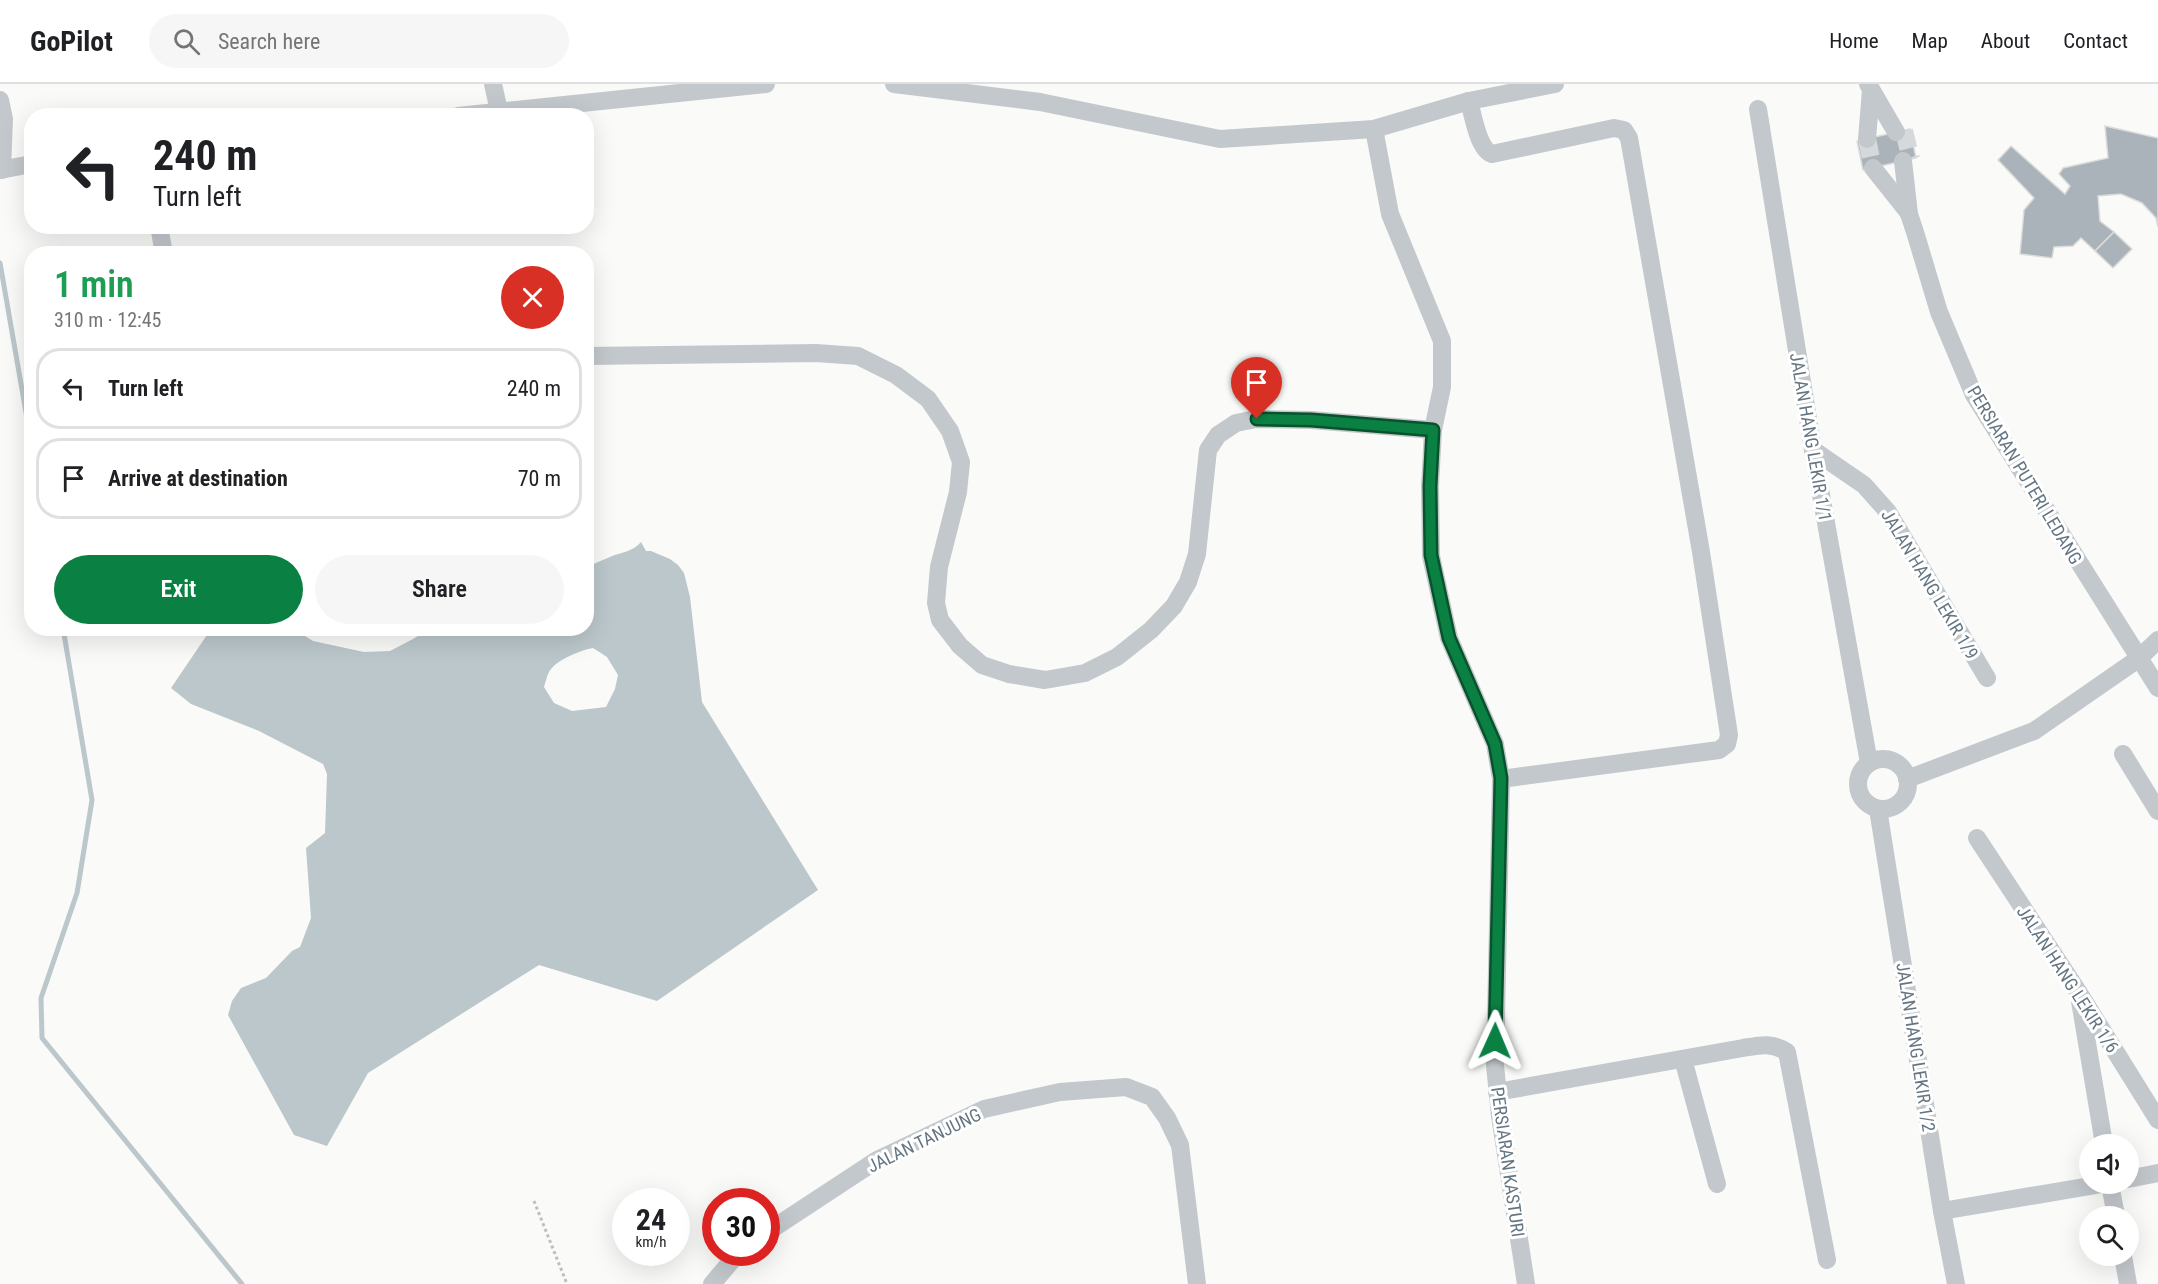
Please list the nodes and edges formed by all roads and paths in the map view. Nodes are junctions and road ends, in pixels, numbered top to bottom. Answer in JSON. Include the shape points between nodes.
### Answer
{"nodes":[{"id":1,"x":493,"y":84,"type":"edge"},
{"id":2,"x":766,"y":84,"type":"edge"},
{"id":3,"x":894,"y":84,"type":"edge"},
{"id":4,"x":1555,"y":84,"type":"edge"},
{"id":5,"x":1869,"y":87,"type":"edge"},
{"id":6,"x":0,"y":100,"type":"edge"},
{"id":7,"x":1469,"y":101,"type":"junction"},
{"id":8,"x":498,"y":108,"type":"edge"},
{"id":9,"x":529,"y":108,"type":"edge"},
{"id":10,"x":1758,"y":109,"type":"dead end"},
{"id":11,"x":1374,"y":129,"type":"junction"},
{"id":12,"x":1900,"y":131,"type":"tunnel mouth"},
{"id":13,"x":1871,"y":138,"type":"tunnel mouth"},
{"id":14,"x":1907,"y":160,"type":"tunnel mouth"},
{"id":15,"x":24,"y":166,"type":"edge"},
{"id":16,"x":1878,"y":166,"type":"tunnel mouth"},
{"id":17,"x":1,"y":170,"type":"edge"},
{"id":18,"x":1909,"y":214,"type":"junction"},
{"id":19,"x":594,"y":356,"type":"edge"},
{"id":20,"x":1433,"y":430,"type":"junction"},
{"id":21,"x":1813,"y":450,"type":"junction"},
{"id":22,"x":2158,"y":640,"type":"edge"},
{"id":23,"x":2138,"y":659,"type":"junction"},
{"id":24,"x":1987,"y":678,"type":"dead end"},
{"id":25,"x":2158,"y":688,"type":"edge"},
{"id":26,"x":2123,"y":754,"type":"dead end"},
{"id":27,"x":1869,"y":763,"type":"junction"},
{"id":28,"x":1501,"y":778,"type":"junction"},
{"id":29,"x":1907,"y":779,"type":"junction"},
{"id":30,"x":1878,"y":809,"type":"junction"},
{"id":31,"x":2158,"y":811,"type":"edge"},
{"id":32,"x":1977,"y":838,"type":"dead end"},
{"id":33,"x":2079,"y":993,"type":"junction"},
{"id":34,"x":1683,"y":1059,"type":"junction"},
{"id":35,"x":1497,"y":1092,"type":"junction"},
{"id":36,"x":2158,"y":1120,"type":"edge"},
{"id":37,"x":2102,"y":1134,"type":"edge"},
{"id":38,"x":2158,"y":1173,"type":"edge"},
{"id":39,"x":2139,"y":1177,"type":"edge"},
{"id":40,"x":1717,"y":1184,"type":"dead end"},
{"id":41,"x":2079,"y":1188,"type":"edge"},
{"id":42,"x":534,"y":1201,"type":"dead end"},
{"id":43,"x":1942,"y":1211,"type":"junction"},
{"id":44,"x":780,"y":1224,"type":"edge"},
{"id":45,"x":1827,"y":1260,"type":"dead end"},
{"id":46,"x":727,"y":1266,"type":"edge"},
{"id":47,"x":2125,"y":1266,"type":"edge"},
{"id":48,"x":567,"y":1284,"type":"edge"},
{"id":49,"x":712,"y":1284,"type":"edge"},
{"id":50,"x":1197,"y":1284,"type":"edge"},
{"id":51,"x":1526,"y":1284,"type":"edge"},
{"id":52,"x":1956,"y":1284,"type":"edge"},
{"id":53,"x":2128,"y":1284,"type":"edge"}],
"edges":[{"from":1,"to":8,"type":"street"},
{"from":2,"to":9,"type":"street"},
{"from":3,"to":11,"type":"street","via":[[1040,102],[1220,139]]},
{"from":4,"to":7,"type":"street"},
{"from":5,"to":12,"type":"street"},
{"from":5,"to":13,"type":"street"},
{"from":6,"to":17,"type":"street","via":[[4,119]]},
{"from":7,"to":11,"type":"street"},
{"from":7,"to":28,"type":"street","via":[[1482,146],[1492,154],[1614,128],[1624,130],[1629,138],[1729,735],[1727,744],[1719,750]]},
{"from":10,"to":21,"type":"street","name":"JALAN HANG LEKIR 1/1"},
{"from":11,"to":20,"type":"street","name":"PERSIARAN KASTURI","via":[[1390,214],[1442,341],[1442,387]]},
{"from":14,"to":18,"type":"street"},
{"from":15,"to":17,"type":"street"},
{"from":16,"to":18,"type":"street"},
{"from":18,"to":23,"type":"street","name":"PERSIARAN PUTERI LEDANG","via":[[1939,312],[1974,395]]},
{"from":19,"to":20,"type":"street","via":[[816,353],[858,356],[896,375],[928,399],[950,431],[961,462],[958,492],[939,567],[936,603],[940,620],[960,646],[982,665],[1045,680],[1085,672],[1117,657],[1174,606],[1188,582],[1197,554],[1208,450],[1218,435],[1236,423],[1257,419],[1311,420]]},
{"from":20,"to":28,"type":"street","name":"PERSIARAN KASTURI","via":[[1431,555],[1449,638],[1495,744]]},
{"from":21,"to":24,"type":"street","name":"JALAN HANG LEKIR 1/9","via":[[1864,485],[1888,512]]},
{"from":21,"to":27,"type":"street","name":"JALAN HANG LEKIR 1/1"},
{"from":22,"to":23,"type":"street"},
{"from":23,"to":25,"type":"street","name":"PERSIARAN PUTERI LEDANG"},
{"from":23,"to":29,"type":"street","via":[[2034,731]]},
{"from":26,"to":31,"type":"street"},
{"from":27,"to":29,"type":"street","via":[[1892,761]]},
{"from":27,"to":30,"type":"street","via":[[1858,777],[1858,785],[1864,801]]},
{"from":28,"to":35,"type":"street","name":"PERSIARAN KASTURI"},
{"from":29,"to":30,"type":"street","via":[[1901,802]]},
{"from":30,"to":43,"type":"street","name":"JALAN HANG LEKIR 1/2"},
{"from":32,"to":33,"type":"street","name":"JALAN HANG LEKIR 1/6"},
{"from":33,"to":36,"type":"street","name":"JALAN HANG LEKIR 1/6"},
{"from":33,"to":37,"type":"street"},
{"from":34,"to":35,"type":"street"},
{"from":34,"to":40,"type":"street"},
{"from":34,"to":45,"type":"street","via":[[1767,1044],[1787,1052]]},
{"from":35,"to":51,"type":"street","name":"PERSIARAN KASTURI"},
{"from":38,"to":39,"type":"street"},
{"from":41,"to":43,"type":"street"},
{"from":42,"to":48,"type":"path"},
{"from":43,"to":52,"type":"street","name":"JALAN HANG LEKIR 1/2"},
{"from":44,"to":50,"type":"street","name":"JALAN TANJUNG","via":[[877,1160],[984,1109],[1060,1092],[1126,1087],[1152,1097],[1180,1144]]},
{"from":46,"to":49,"type":"street"},
{"from":47,"to":53,"type":"street"}]}
